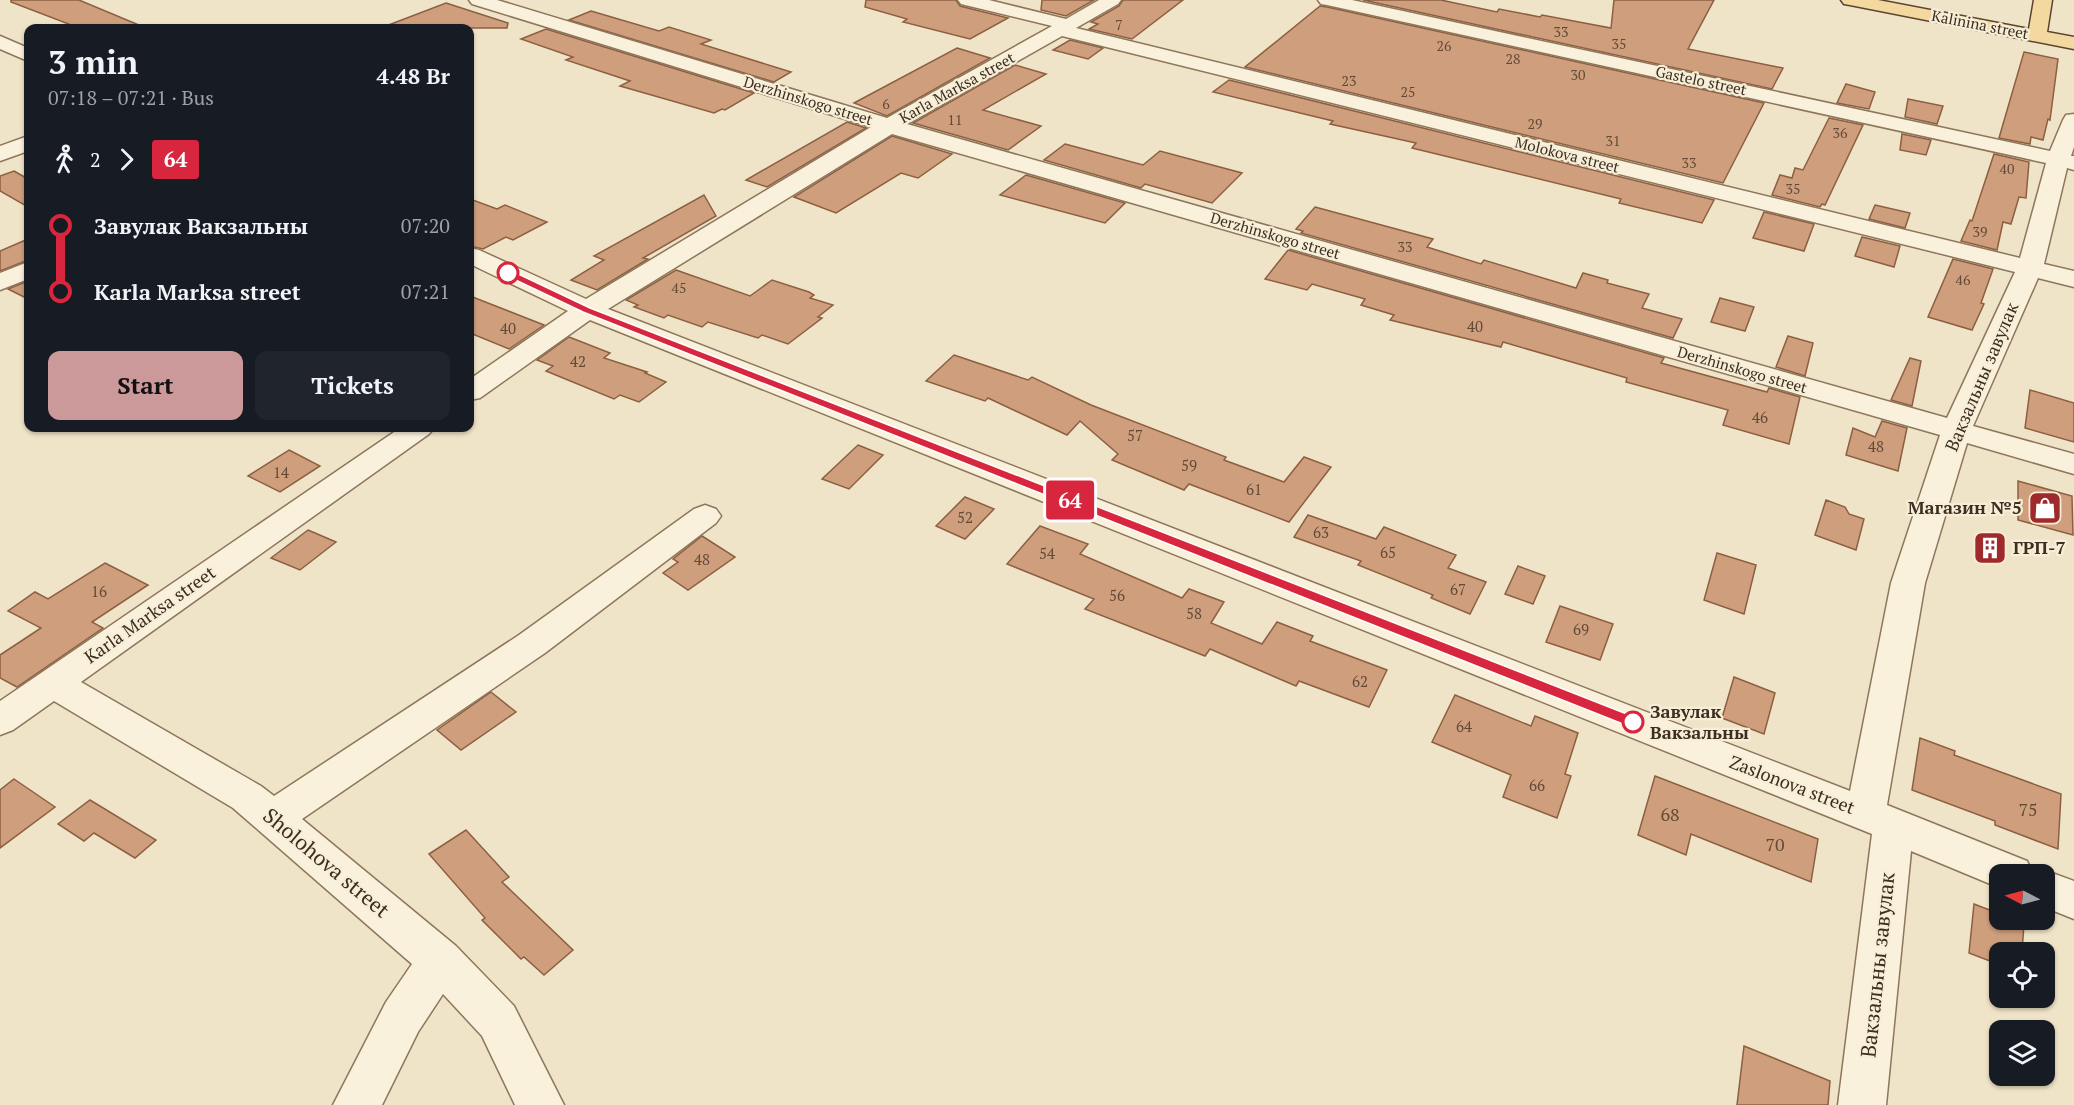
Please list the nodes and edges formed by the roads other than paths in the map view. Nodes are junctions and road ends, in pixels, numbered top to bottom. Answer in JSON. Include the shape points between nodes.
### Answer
{"nodes":[{"id":1,"x":478,"y":0,"type":"edge"},
{"id":2,"x":968,"y":0,"type":"edge"},
{"id":3,"x":1113,"y":0,"type":"edge"},
{"id":4,"x":1327,"y":0,"type":"edge"},
{"id":5,"x":1850,"y":0,"type":"edge"},
{"id":6,"x":2043,"y":0,"type":"edge"},
{"id":7,"x":1065,"y":28,"type":"junction"},
{"id":8,"x":2037,"y":35,"type":"junction"},
{"id":9,"x":0,"y":42,"type":"edge"},
{"id":10,"x":2074,"y":43,"type":"edge"},
{"id":11,"x":24,"y":54,"type":"edge"},
{"id":12,"x":2074,"y":120,"type":"edge"},
{"id":13,"x":889,"y":126,"type":"junction"},
{"id":14,"x":24,"y":145,"type":"edge"},
{"id":15,"x":0,"y":154,"type":"edge"},
{"id":16,"x":2066,"y":161,"type":"edge"},
{"id":17,"x":474,"y":257,"type":"edge"},
{"id":18,"x":2030,"y":268,"type":"junction"},
{"id":19,"x":24,"y":272,"type":"edge"},
{"id":20,"x":2074,"y":279,"type":"edge"},
{"id":21,"x":0,"y":282,"type":"edge"},
{"id":22,"x":587,"y":310,"type":"junction"},
{"id":23,"x":474,"y":389,"type":"edge"},
{"id":24,"x":1956,"y":431,"type":"junction"},
{"id":25,"x":413,"y":432,"type":"edge"},
{"id":26,"x":2074,"y":464,"type":"edge"},
{"id":27,"x":705,"y":516,"type":"dead end"},
{"id":28,"x":53,"y":683,"type":"junction"},
{"id":29,"x":0,"y":720,"type":"edge"},
{"id":30,"x":273,"y":818,"type":"junction"},
{"id":31,"x":1879,"y":819,"type":"junction"},
{"id":32,"x":1989,"y":864,"type":"edge"},
{"id":33,"x":2055,"y":892,"type":"edge"},
{"id":34,"x":2074,"y":900,"type":"edge"},
{"id":35,"x":440,"y":960,"type":"junction"},
{"id":36,"x":357,"y":1105,"type":"edge"},
{"id":37,"x":540,"y":1105,"type":"edge"},
{"id":38,"x":1862,"y":1105,"type":"edge"}],
"edges":[{"from":1,"to":13,"type":"street","name":"Derzhinskogo street"},
{"from":2,"to":7,"type":"street","name":"Molokova street"},
{"from":3,"to":7,"type":"street","name":"Karla Marksa street"},
{"from":4,"to":16,"type":"street","name":"Gastelo street"},
{"from":5,"to":8,"type":"main road","name":"Kalinina street"},
{"from":6,"to":8,"type":"main road"},
{"from":7,"to":13,"type":"street","name":"Karla Marksa street"},
{"from":7,"to":18,"type":"street","name":"Molokova street"},
{"from":8,"to":10,"type":"main road","name":"Kalinina street"},
{"from":9,"to":11,"type":"street"},
{"from":12,"to":16,"type":"street","name":"Вакзальны завулак"},
{"from":13,"to":22,"type":"street","name":"Karla Marksa street"},
{"from":13,"to":24,"type":"street","name":"Derzhinskogo street"},
{"from":14,"to":15,"type":"street"},
{"from":16,"to":18,"type":"street","name":"Вакзальны завулак"},
{"from":17,"to":22,"type":"street","name":"Zaslonova street"},
{"from":18,"to":20,"type":"street","name":"Molokova street"},
{"from":18,"to":24,"type":"street","name":"Вакзальны завулак"},
{"from":19,"to":21,"type":"street"},
{"from":22,"to":23,"type":"street","name":"Karla Marksa street"},
{"from":22,"to":31,"type":"street","name":"Zaslonova street"},
{"from":24,"to":26,"type":"street","name":"Derzhinskogo street"},
{"from":24,"to":31,"type":"street","name":"Вакзальны завулак","via":[[1908,583]]},
{"from":25,"to":28,"type":"street","name":"Karla Marksa street"},
{"from":27,"to":30,"type":"street","via":[[532,644]]},
{"from":28,"to":29,"type":"street","name":"Karla Marksa street"},
{"from":28,"to":30,"type":"street","name":"Sholohova street","via":[[247,797]]},
{"from":30,"to":35,"type":"street","name":"Sholohova street"},
{"from":31,"to":32,"type":"street","name":"Zaslonova street"},
{"from":31,"to":38,"type":"street","name":"Вакзальны завулак"},
{"from":33,"to":34,"type":"street"},
{"from":35,"to":36,"type":"street","via":[[402,1017]]},
{"from":35,"to":37,"type":"street","name":"Sholohova street","via":[[498,1021]]}]}
